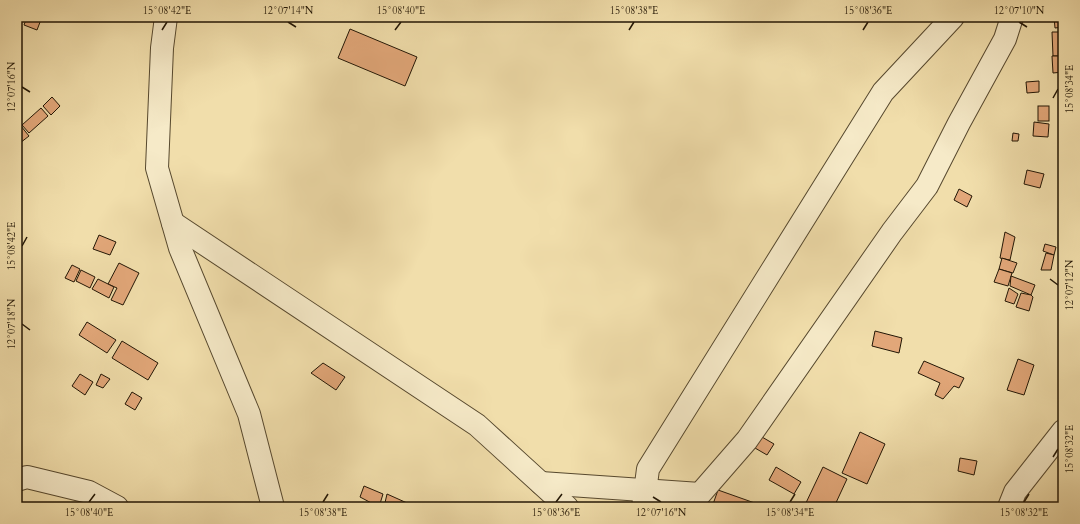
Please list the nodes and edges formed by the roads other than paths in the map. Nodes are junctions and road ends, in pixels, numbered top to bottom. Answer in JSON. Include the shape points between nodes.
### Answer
{"nodes":[{"id":1,"x":166,"y":17,"type":"edge"},
{"id":2,"x":953,"y":17,"type":"edge"},
{"id":3,"x":1012,"y":17,"type":"edge"},
{"id":4,"x":173,"y":223,"type":"junction"},
{"id":5,"x":1063,"y":430,"type":"edge"},
{"id":6,"x":17,"y":480,"type":"edge"},
{"id":7,"x":541,"y":483,"type":"junction"},
{"id":8,"x":644,"y":499,"type":"edge"},
{"id":9,"x":117,"y":507,"type":"edge"},
{"id":10,"x":273,"y":507,"type":"edge"},
{"id":11,"x":567,"y":507,"type":"edge"},
{"id":12,"x":1009,"y":507,"type":"edge"}],
"edges":[{"from":1,"to":4,"type":"street","via":[[162,48],[158,168]]},
{"from":2,"to":8,"type":"street","via":[[883,92],[648,469]]},
{"from":3,"to":8,"type":"street","via":[[1005,39],[927,186],[747,440],[700,494]]},
{"from":4,"to":7,"type":"street","via":[[477,425]]},
{"from":4,"to":10,"type":"street","via":[[180,248],[249,414]]},
{"from":5,"to":12,"type":"street","via":[[1015,492]]},
{"from":6,"to":9,"type":"street","via":[[27,477],[89,492]]},
{"from":7,"to":8,"type":"street"},
{"from":7,"to":11,"type":"street"}]}
